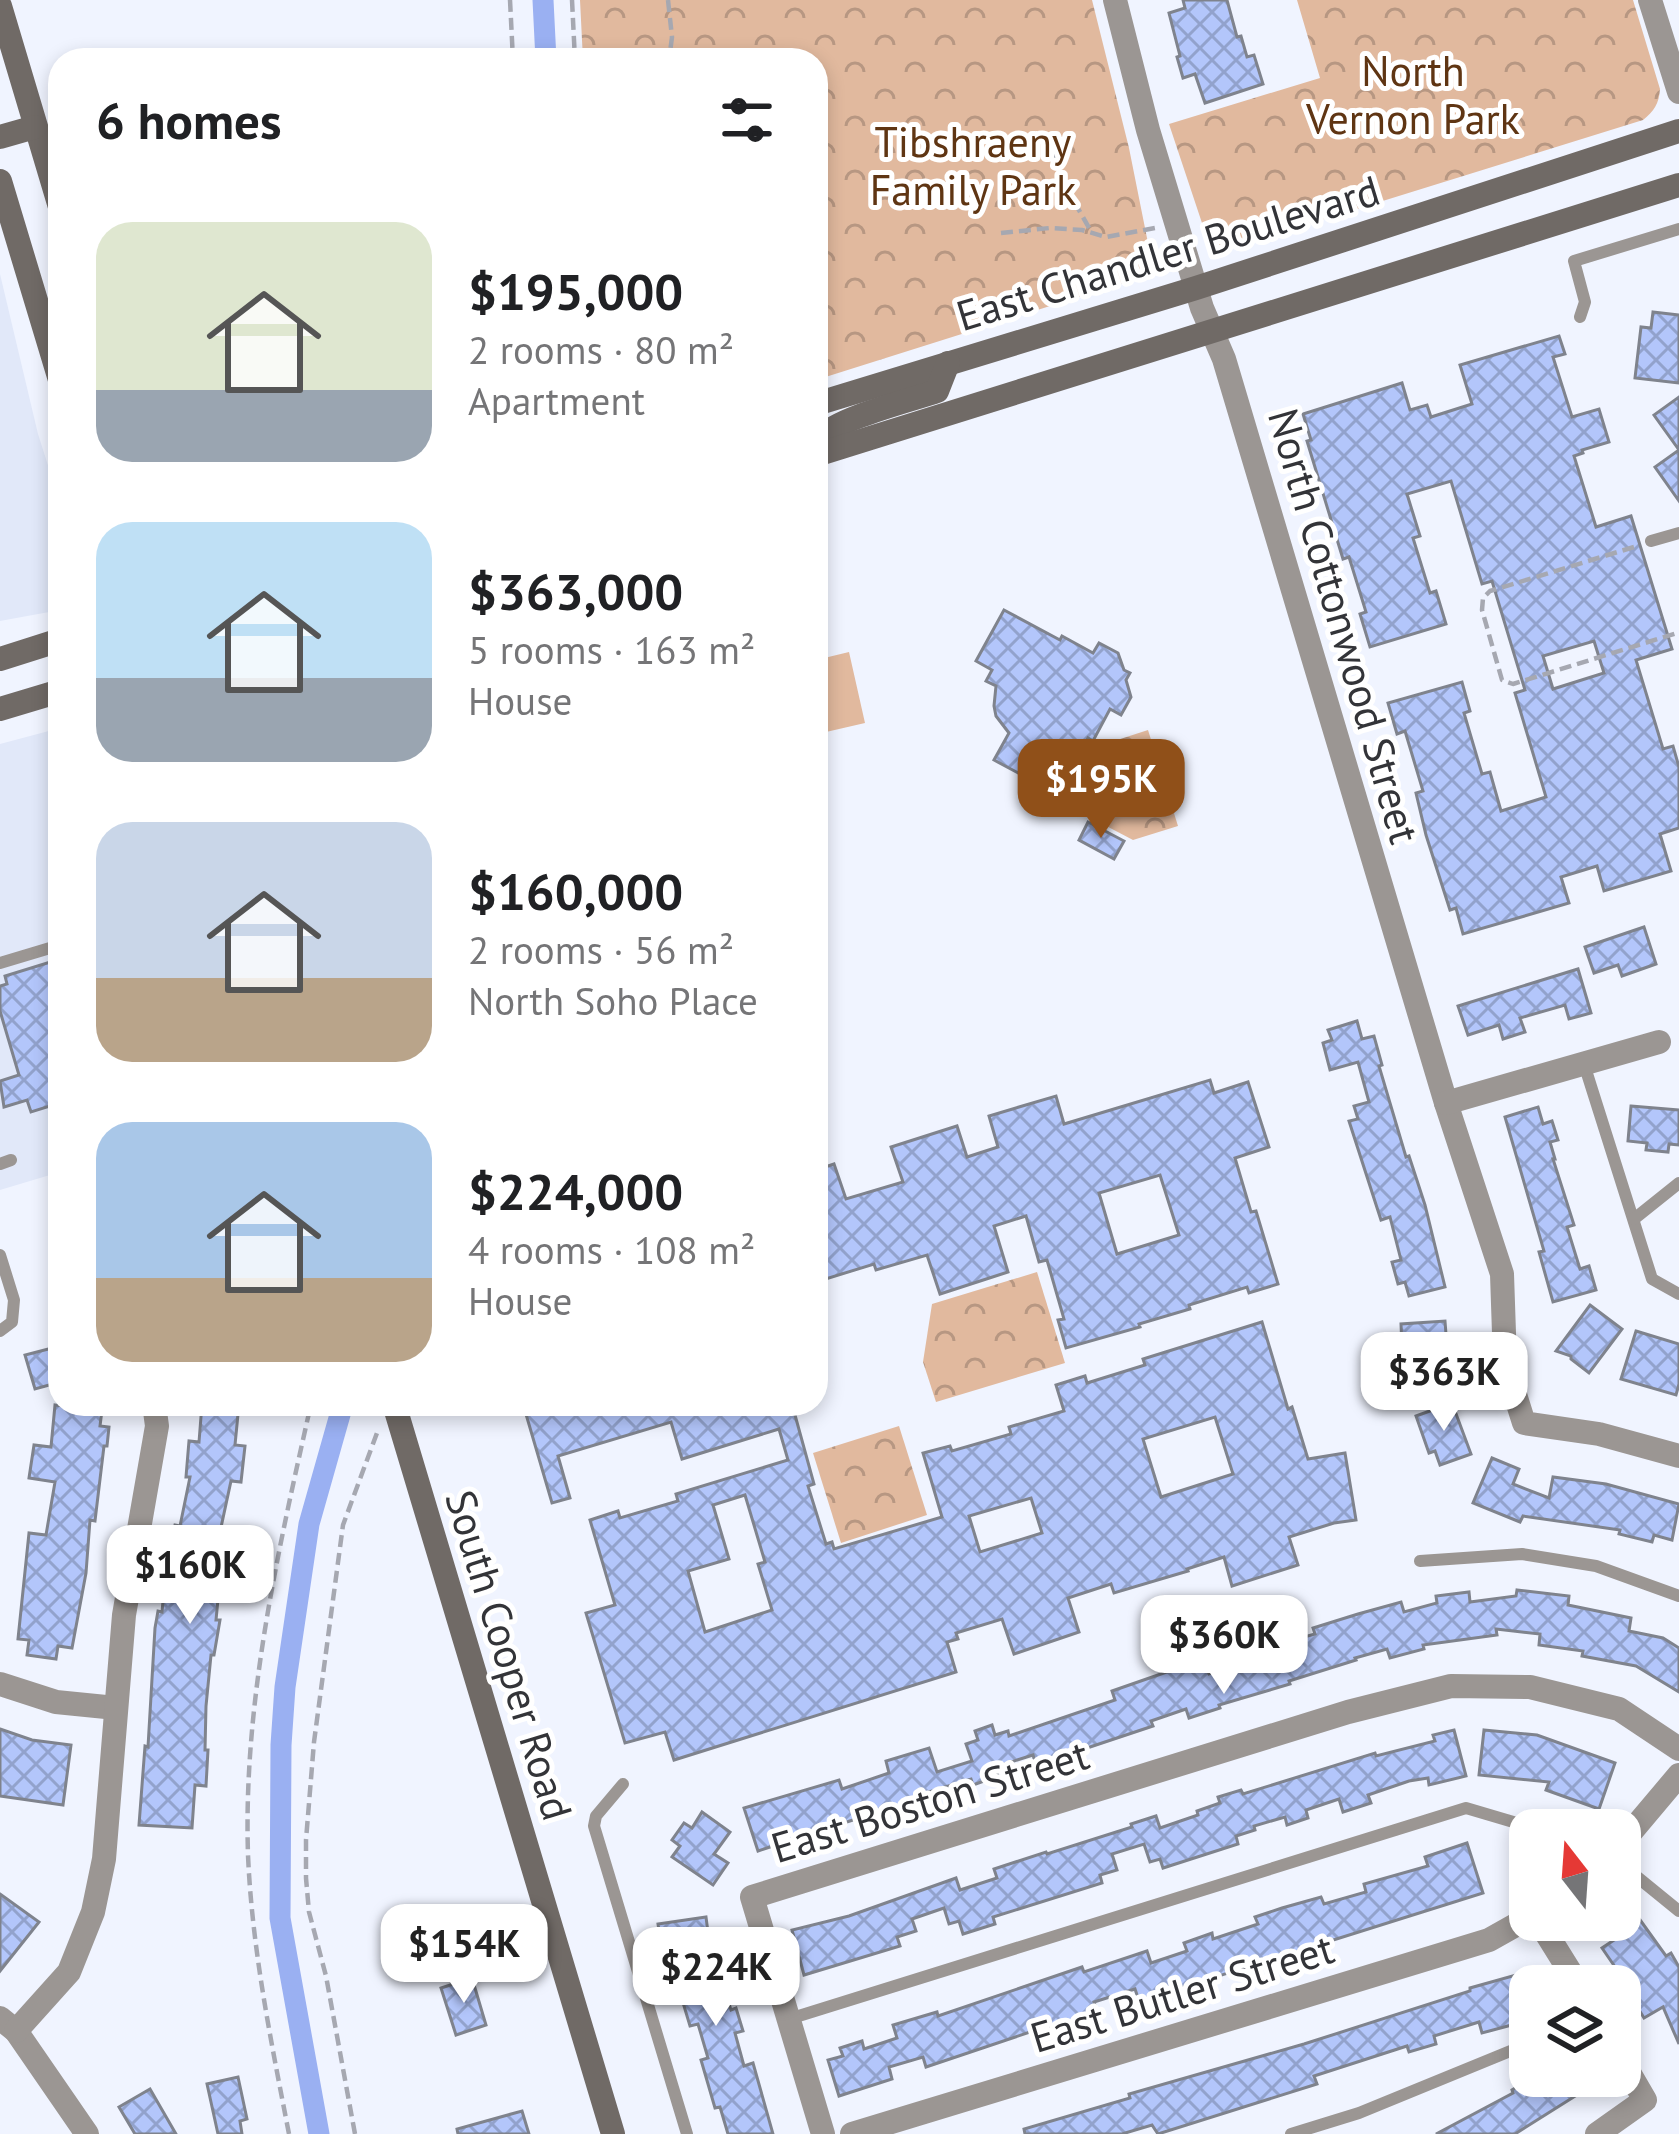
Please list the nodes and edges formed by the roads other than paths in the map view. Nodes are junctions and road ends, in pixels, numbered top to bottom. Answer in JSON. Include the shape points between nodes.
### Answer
{"nodes":[{"id":1,"x":1115,"y":0,"type":"edge"},
{"id":2,"x":1650,"y":0,"type":"edge"},
{"id":3,"x":0,"y":6,"type":"edge"},
{"id":4,"x":1679,"y":92,"type":"edge"},
{"id":5,"x":35,"y":127,"type":"junction"},
{"id":6,"x":1679,"y":131,"type":"edge"},
{"id":7,"x":0,"y":137,"type":"edge"},
{"id":8,"x":48,"y":169,"type":"edge"},
{"id":9,"x":0,"y":181,"type":"edge"},
{"id":10,"x":1679,"y":185,"type":"edge"},
{"id":11,"x":1679,"y":229,"type":"edge"},
{"id":12,"x":1196,"y":288,"type":"junction"},
{"id":13,"x":1580,"y":317,"type":"dead end"},
{"id":14,"x":1210,"y":331,"type":"junction"},
{"id":15,"x":48,"y":340,"type":"edge"},
{"id":16,"x":948,"y":363,"type":"junction"},
{"id":17,"x":828,"y":400,"type":"edge"},
{"id":18,"x":828,"y":430,"type":"edge"},
{"id":19,"x":828,"y":452,"type":"edge"},
{"id":20,"x":1679,"y":532,"type":"edge"},
{"id":21,"x":1651,"y":541,"type":"road end"},
{"id":22,"x":48,"y":644,"type":"edge"},
{"id":23,"x":0,"y":659,"type":"edge"},
{"id":24,"x":48,"y":695,"type":"edge"},
{"id":25,"x":0,"y":709,"type":"edge"},
{"id":26,"x":48,"y":949,"type":"edge"},
{"id":27,"x":0,"y":963,"type":"edge"},
{"id":28,"x":1659,"y":1042,"type":"dead end"},
{"id":29,"x":1584,"y":1063,"type":"junction"},
{"id":30,"x":1445,"y":1103,"type":"junction"},
{"id":31,"x":1679,"y":1183,"type":"edge"},
{"id":32,"x":1634,"y":1219,"type":"junction"},
{"id":33,"x":0,"y":1255,"type":"edge"},
{"id":34,"x":1679,"y":1294,"type":"edge"},
{"id":35,"x":0,"y":1330,"type":"edge"},
{"id":36,"x":156,"y":1416,"type":"edge"},
{"id":37,"x":388,"y":1416,"type":"edge"},
{"id":38,"x":1679,"y":1456,"type":"edge"},
{"id":39,"x":1420,"y":1561,"type":"dead end"},
{"id":40,"x":1679,"y":1596,"type":"edge"},
{"id":41,"x":0,"y":1684,"type":"edge"},
{"id":42,"x":116,"y":1708,"type":"junction"},
{"id":43,"x":1679,"y":1749,"type":"edge"},
{"id":44,"x":1679,"y":1775,"type":"edge"},
{"id":45,"x":623,"y":1784,"type":"dead end"},
{"id":46,"x":1641,"y":1820,"type":"edge"},
{"id":47,"x":1509,"y":1821,"type":"edge"},
{"id":48,"x":1641,"y":1880,"type":"edge"},
{"id":49,"x":1679,"y":1912,"type":"edge"},
{"id":50,"x":550,"y":1926,"type":"junction"},
{"id":51,"x":1509,"y":1930,"type":"edge"},
{"id":52,"x":445,"y":1956,"type":"dead end"},
{"id":53,"x":789,"y":2019,"type":"junction"},
{"id":54,"x":8,"y":2024,"type":"edge"},
{"id":55,"x":1509,"y":2052,"type":"edge"},
{"id":56,"x":1641,"y":2094,"type":"edge"},
{"id":57,"x":87,"y":2134,"type":"edge"},
{"id":58,"x":613,"y":2134,"type":"edge"},
{"id":59,"x":687,"y":2134,"type":"edge"},
{"id":60,"x":823,"y":2134,"type":"edge"},
{"id":61,"x":852,"y":2134,"type":"edge"},
{"id":62,"x":1291,"y":2134,"type":"edge"},
{"id":63,"x":1597,"y":2134,"type":"edge"}],
"edges":[{"from":1,"to":12,"type":"street","name":"North Cottonwood Street"},
{"from":2,"to":4,"type":"street"},
{"from":3,"to":5,"type":"main road"},
{"from":5,"to":7,"type":"main road"},
{"from":5,"to":8,"type":"main road"},
{"from":6,"to":12,"type":"main road","name":"East Chandler Boulevard"},
{"from":9,"to":15,"type":"main road"},
{"from":10,"to":14,"type":"main road","name":"East Chandler Boulevard"},
{"from":11,"to":13,"type":"lane","via":[[1574,261],[1585,302]]},
{"from":12,"to":14,"type":"street","name":"North Cottonwood Street"},
{"from":12,"to":16,"type":"main road","name":"East Chandler Boulevard"},
{"from":14,"to":19,"type":"main road","name":"East Chandler Boulevard"},
{"from":14,"to":30,"type":"street","name":"North Cottonwood Street"},
{"from":16,"to":17,"type":"main road","name":"East Chandler Boulevard"},
{"from":16,"to":18,"type":"main road","via":[[937,391]]},
{"from":20,"to":21,"type":"lane"},
{"from":22,"to":23,"type":"main road"},
{"from":24,"to":25,"type":"main road"},
{"from":26,"to":27,"type":"lane"},
{"from":28,"to":29,"type":"street"},
{"from":29,"to":30,"type":"street"},
{"from":29,"to":32,"type":"lane"},
{"from":30,"to":38,"type":"street","name":"North Cottonwood Street","via":[[1502,1274],[1505,1363],[1524,1423]]},
{"from":31,"to":32,"type":"lane"},
{"from":32,"to":34,"type":"lane","via":[[1652,1280]]},
{"from":33,"to":35,"type":"lane","via":[[14,1300],[12,1322]]},
{"from":36,"to":42,"type":"street"},
{"from":37,"to":50,"type":"main road","name":"South Cooper Road"},
{"from":39,"to":40,"type":"lane","via":[[1522,1554],[1596,1566]]},
{"from":41,"to":42,"type":"street","via":[[56,1702]]},
{"from":42,"to":54,"type":"street","via":[[93,1912],[69,1972]]},
{"from":43,"to":53,"type":"street","name":"East Boston Street","via":[[1619,1709],[1530,1687],[1451,1686],[1348,1712],[752,1897]]},
{"from":44,"to":46,"type":"street"},
{"from":45,"to":59,"type":"lane","via":[[594,1826]]},
{"from":47,"to":53,"type":"lane","via":[[1466,1808]]},
{"from":48,"to":49,"type":"lane"},
{"from":50,"to":52,"type":"lane"},
{"from":50,"to":58,"type":"main road","name":"South Cooper Road"},
{"from":51,"to":61,"type":"street","name":"East Butler Street"},
{"from":53,"to":60,"type":"street"},
{"from":54,"to":57,"type":"street"},
{"from":55,"to":62,"type":"lane"},
{"from":56,"to":63,"type":"street","via":[[1645,2101]]}]}
